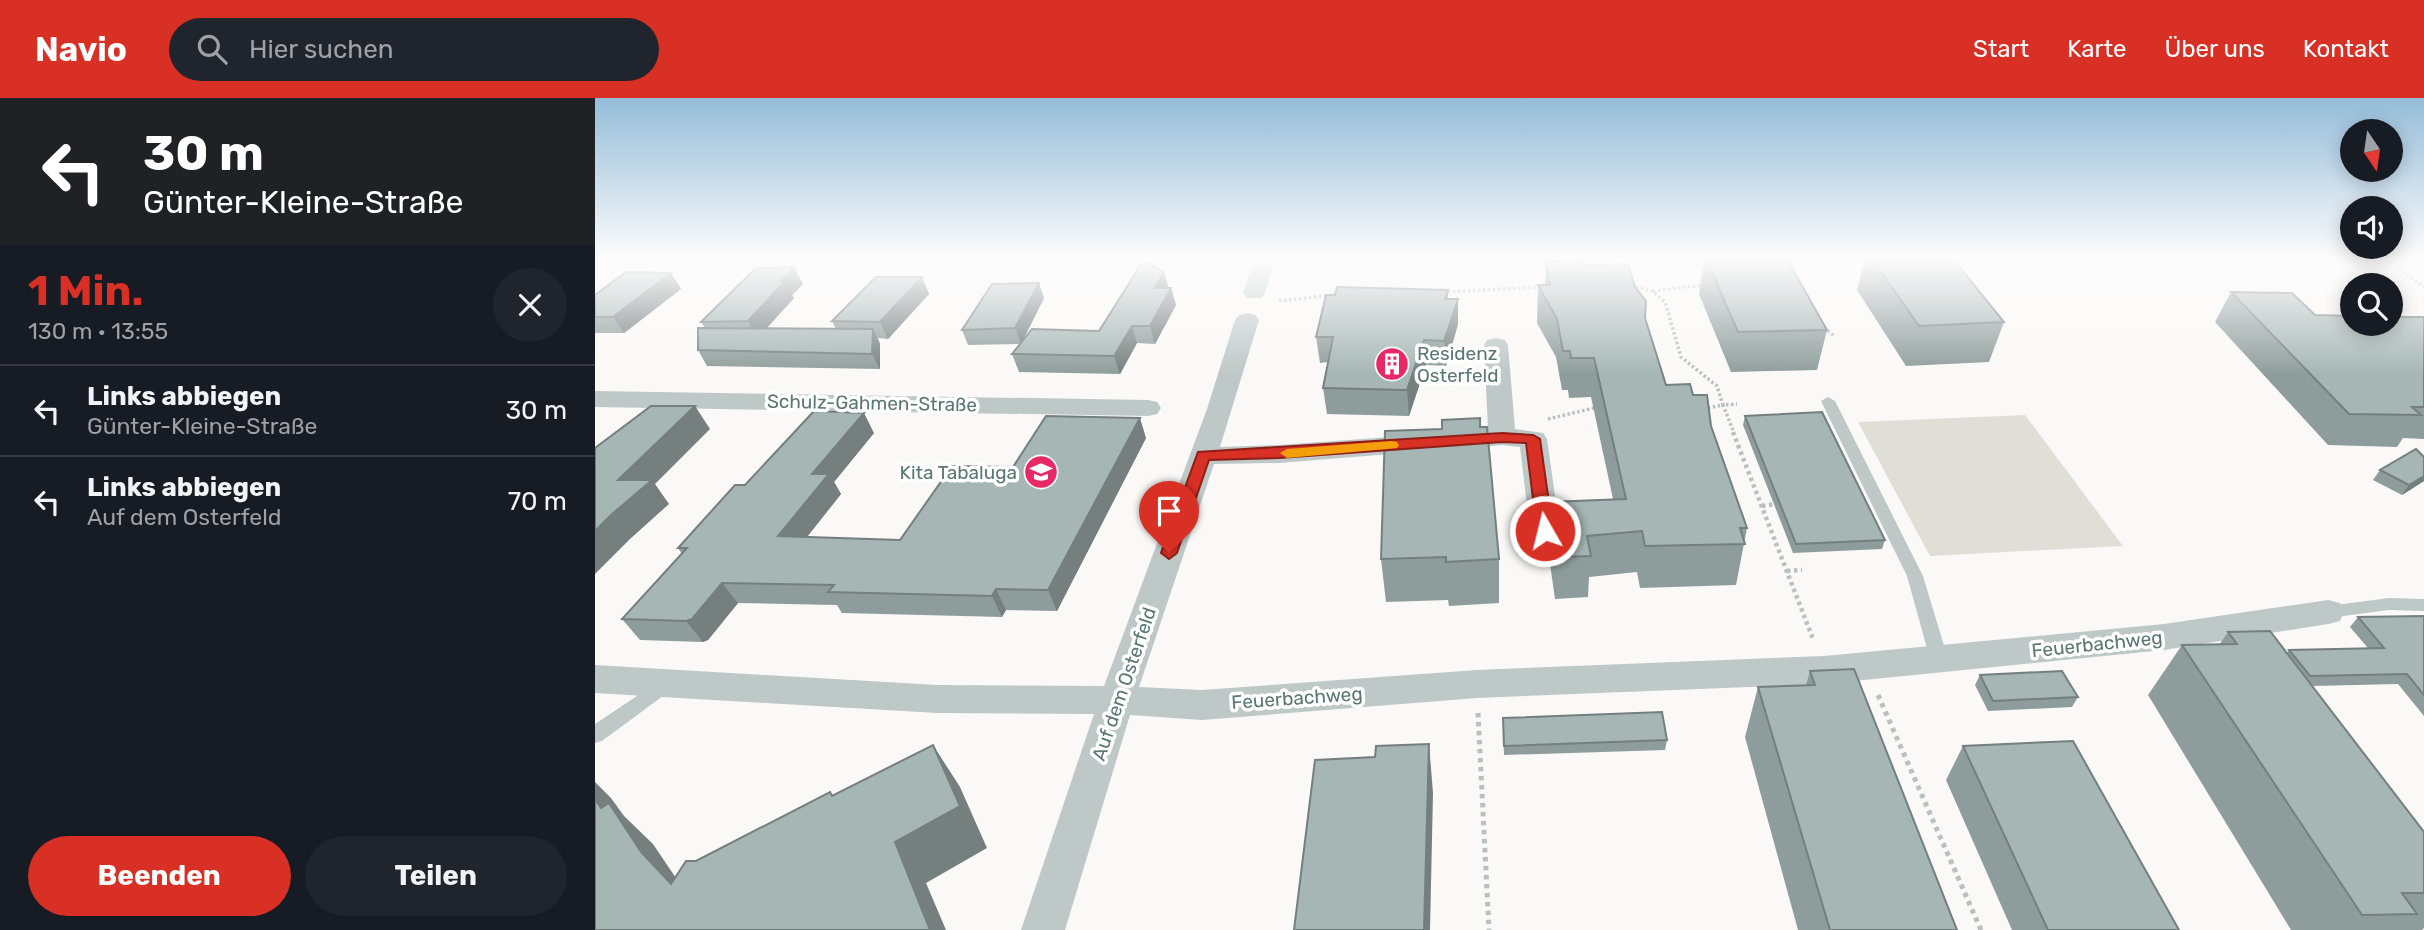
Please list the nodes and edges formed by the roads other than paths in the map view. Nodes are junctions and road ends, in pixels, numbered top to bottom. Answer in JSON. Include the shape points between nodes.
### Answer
{"nodes":[{"id":1,"x":1253,"y":298,"type":"edge"},
{"id":2,"x":1496,"y":345,"type":"dead end"},
{"id":3,"x":595,"y":399,"type":"edge"},
{"id":4,"x":1828,"y":401,"type":"dead end"},
{"id":5,"x":1148,"y":408,"type":"dead end"},
{"id":6,"x":1502,"y":430,"type":"junction"},
{"id":7,"x":1203,"y":456,"type":"junction"},
{"id":8,"x":1545,"y":531,"type":"dead end"},
{"id":9,"x":2424,"y":605,"type":"edge"},
{"id":10,"x":2328,"y":612,"type":"joint"},
{"id":11,"x":1939,"y":659,"type":"junction"},
{"id":12,"x":595,"y":679,"type":"edge"},
{"id":13,"x":666,"y":684,"type":"junction"},
{"id":14,"x":1117,"y":700,"type":"junction"},
{"id":15,"x":595,"y":735,"type":"edge"},
{"id":16,"x":1043,"y":930,"type":"edge"}],
"edges":[{"from":1,"to":7,"type":"street","name":"Auf dem Osterfeld"},
{"from":2,"to":6,"type":"street"},
{"from":3,"to":5,"type":"street","name":"Schulz-Gahmen-Straße"},
{"from":4,"to":11,"type":"lane","via":[[1915,576]]},
{"from":6,"to":7,"type":"street","via":[[1279,454]]},
{"from":6,"to":8,"type":"street","via":[[1533,439]]},
{"from":7,"to":14,"type":"street","name":"Auf dem Osterfeld"},
{"from":9,"to":10,"type":"lane","via":[[2389,604]]},
{"from":10,"to":11,"type":"street","name":"Feuerbachweg","via":[[2164,637]]},
{"from":11,"to":14,"type":"street","name":"Feuerbachweg","via":[[1824,670],[1477,684],[1202,705]]},
{"from":12,"to":13,"type":"street"},
{"from":13,"to":14,"type":"street","via":[[937,699]]},
{"from":13,"to":15,"type":"lane"},
{"from":14,"to":16,"type":"street","name":"Auf dem Osterfeld"}]}
